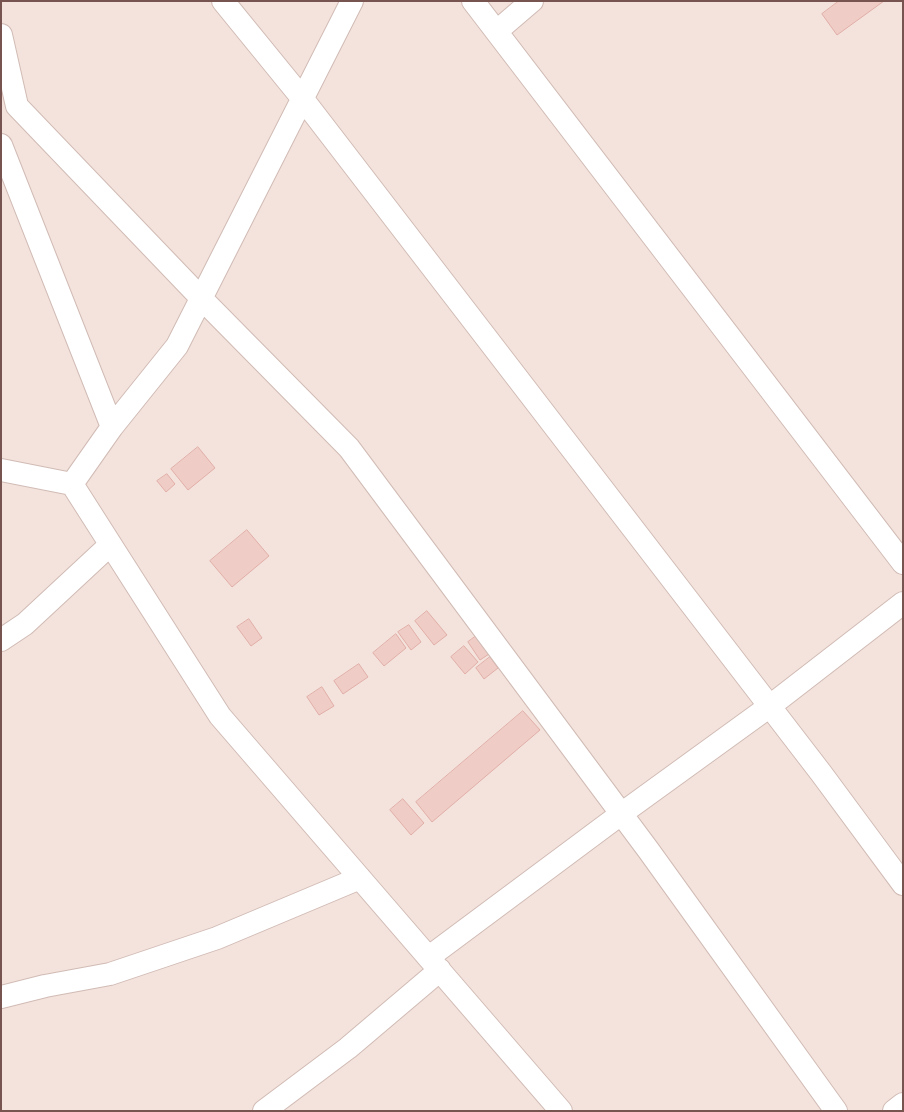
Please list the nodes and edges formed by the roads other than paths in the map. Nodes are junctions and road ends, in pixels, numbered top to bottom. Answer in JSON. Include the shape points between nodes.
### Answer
{"nodes":[{"id":1,"x":223,"y":1,"type":"edge"},
{"id":2,"x":352,"y":1,"type":"edge"},
{"id":3,"x":473,"y":1,"type":"edge"},
{"id":4,"x":532,"y":1,"type":"edge"},
{"id":5,"x":496,"y":31,"type":"junction"},
{"id":6,"x":1,"y":35,"type":"edge"},
{"id":7,"x":302,"y":98,"type":"junction"},
{"id":8,"x":1,"y":145,"type":"edge"},
{"id":9,"x":201,"y":298,"type":"junction"},
{"id":10,"x":112,"y":427,"type":"junction"},
{"id":11,"x":1,"y":470,"type":"edge"},
{"id":12,"x":72,"y":484,"type":"junction"},
{"id":13,"x":110,"y":545,"type":"junction"},
{"id":14,"x":903,"y":563,"type":"edge"},
{"id":15,"x":903,"y":603,"type":"edge"},
{"id":16,"x":1,"y":640,"type":"edge"},
{"id":17,"x":770,"y":706,"type":"junction"},
{"id":18,"x":621,"y":814,"type":"junction"},
{"id":19,"x":360,"y":878,"type":"junction"},
{"id":20,"x":903,"y":884,"type":"edge"},
{"id":21,"x":434,"y":964,"type":"junction"},
{"id":22,"x":1,"y":997,"type":"edge"},
{"id":23,"x":903,"y":1104,"type":"edge"},
{"id":24,"x":264,"y":1111,"type":"edge"},
{"id":25,"x":561,"y":1111,"type":"edge"},
{"id":26,"x":836,"y":1111,"type":"edge"},
{"id":27,"x":894,"y":1111,"type":"edge"}],
"edges":[{"from":1,"to":7,"type":"street"},
{"from":2,"to":7,"type":"street"},
{"from":3,"to":5,"type":"street"},
{"from":4,"to":5,"type":"street"},
{"from":5,"to":14,"type":"street"},
{"from":6,"to":9,"type":"street","via":[[17,106]]},
{"from":7,"to":9,"type":"street"},
{"from":7,"to":17,"type":"street"},
{"from":8,"to":10,"type":"street"},
{"from":9,"to":10,"type":"street","via":[[177,346]]},
{"from":9,"to":18,"type":"street","via":[[349,448]]},
{"from":10,"to":12,"type":"street"},
{"from":11,"to":12,"type":"street"},
{"from":12,"to":13,"type":"street"},
{"from":13,"to":16,"type":"street","via":[[25,624]]},
{"from":13,"to":19,"type":"street","via":[[220,716]]},
{"from":15,"to":17,"type":"street"},
{"from":17,"to":18,"type":"street"},
{"from":17,"to":20,"type":"street"},
{"from":18,"to":21,"type":"street"},
{"from":18,"to":26,"type":"street"},
{"from":19,"to":21,"type":"street"},
{"from":19,"to":22,"type":"street","via":[[217,938],[110,974]]},
{"from":21,"to":24,"type":"street","via":[[348,1048]]},
{"from":21,"to":25,"type":"street"},
{"from":23,"to":27,"type":"street"}]}
